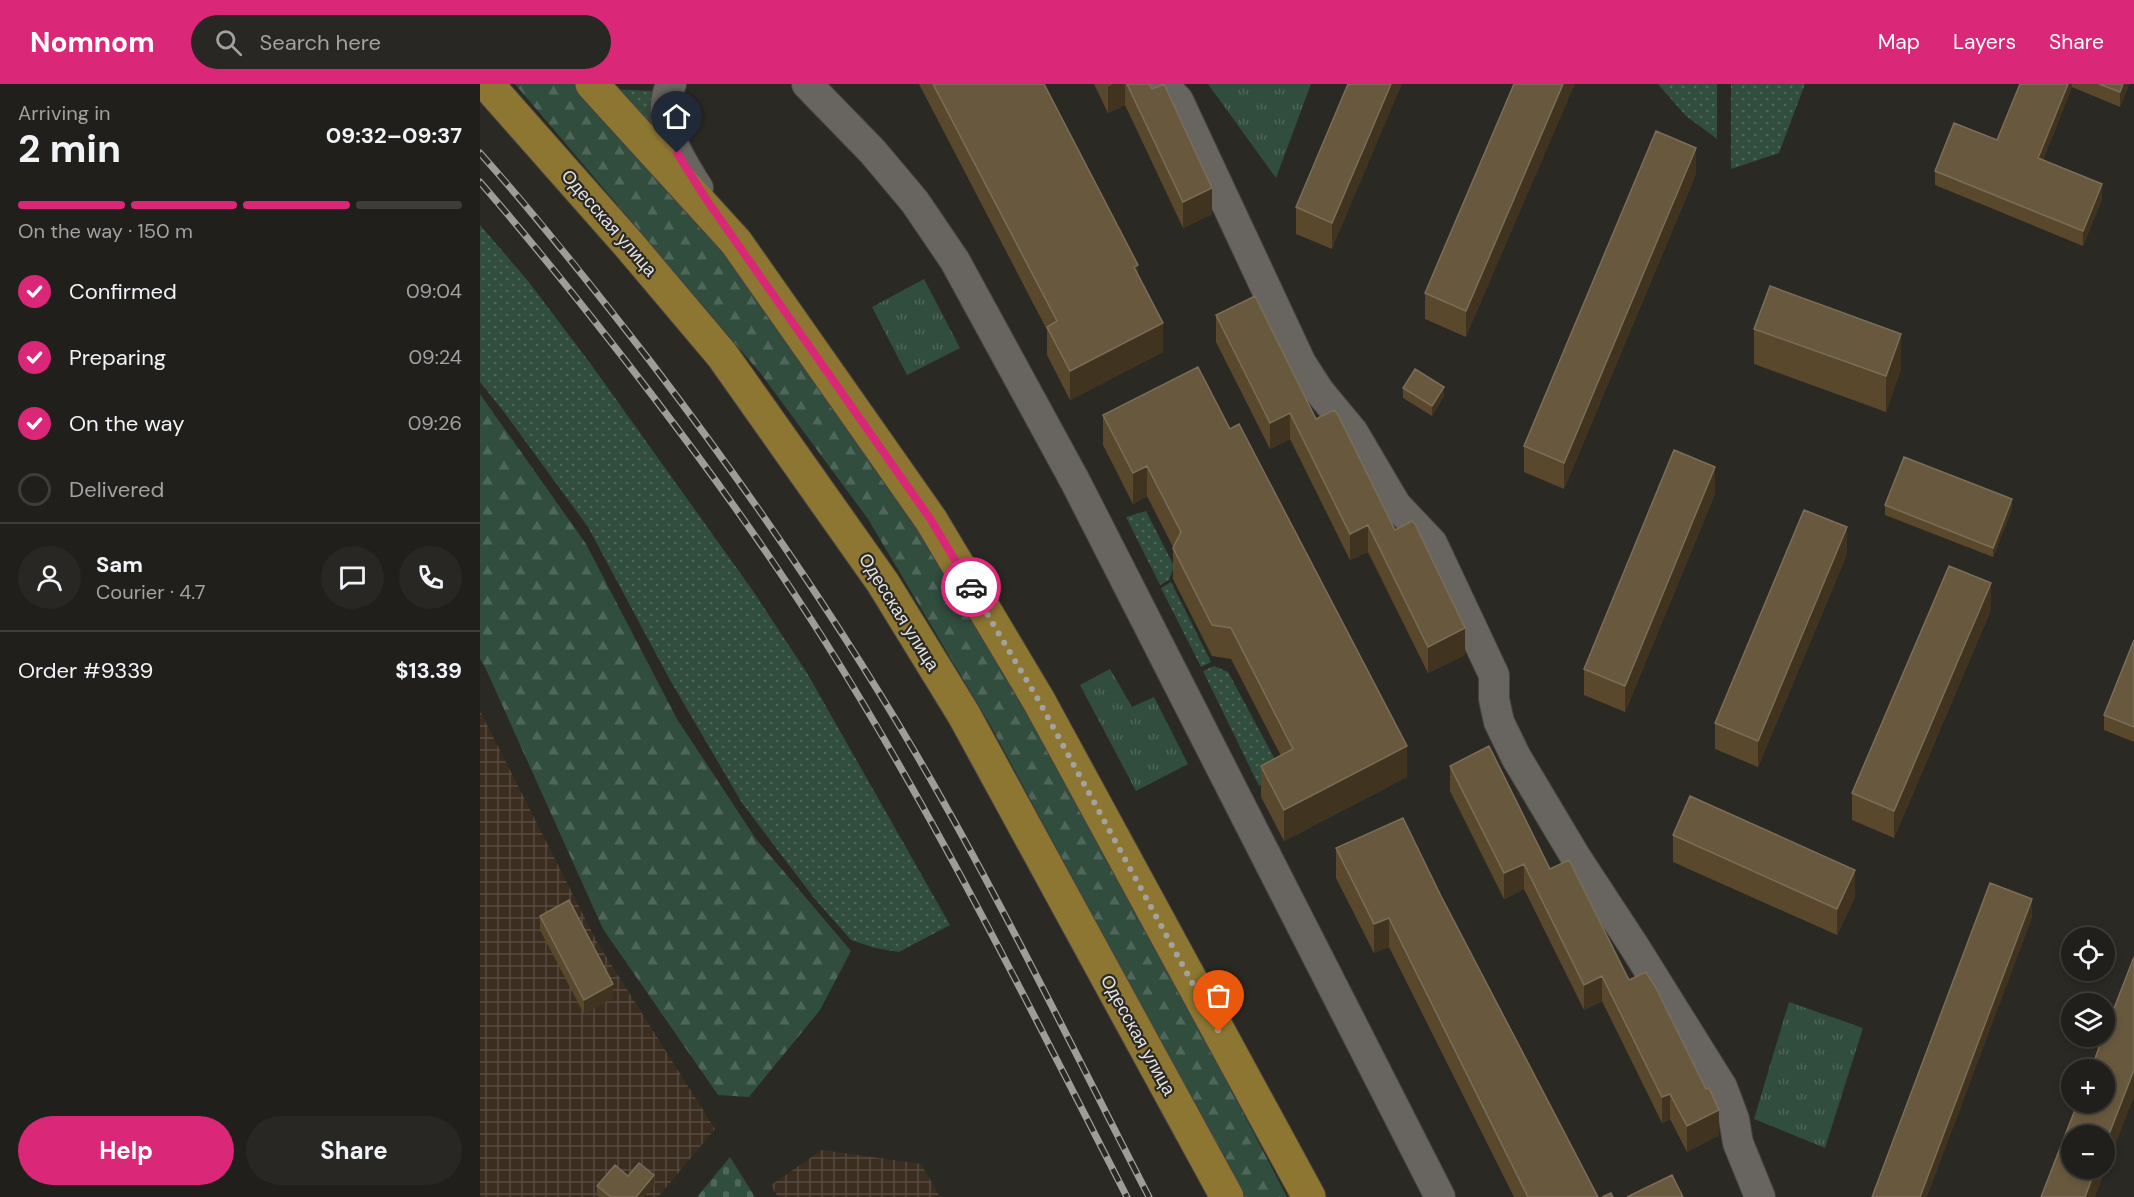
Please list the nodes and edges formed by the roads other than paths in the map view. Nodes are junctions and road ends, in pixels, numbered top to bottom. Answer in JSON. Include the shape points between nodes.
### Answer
{"nodes":[{"id":1,"x":487,"y":84,"type":"edge"},
{"id":2,"x":592,"y":84,"type":"edge"},
{"id":3,"x":670,"y":84,"type":"edge"},
{"id":4,"x":807,"y":84,"type":"edge"},
{"id":5,"x":1162,"y":84,"type":"edge"},
{"id":6,"x":736,"y":242,"type":"junction"},
{"id":7,"x":1227,"y":1197,"type":"edge"},
{"id":8,"x":1309,"y":1197,"type":"edge"},
{"id":9,"x":1440,"y":1197,"type":"edge"},
{"id":10,"x":1760,"y":1197,"type":"edge"}],
"edges":[{"from":1,"to":7,"type":"main road","name":"Одесская улица","via":[[722,356],[883,583],[964,715]]},
{"from":2,"to":6,"type":"main road"},
{"from":3,"to":6,"type":"street","via":[[665,112],[671,141]]},
{"from":4,"to":9,"type":"street","via":[[915,202],[955,261],[1075,481]]},
{"from":5,"to":10,"type":"street","via":[[1178,100],[1301,363],[1353,432],[1396,505],[1432,543],[1494,675],[1497,714],[1516,757],[1722,1087],[1738,1143]]},
{"from":6,"to":8,"type":"main road","via":[[931,520],[1021,671]]}]}
